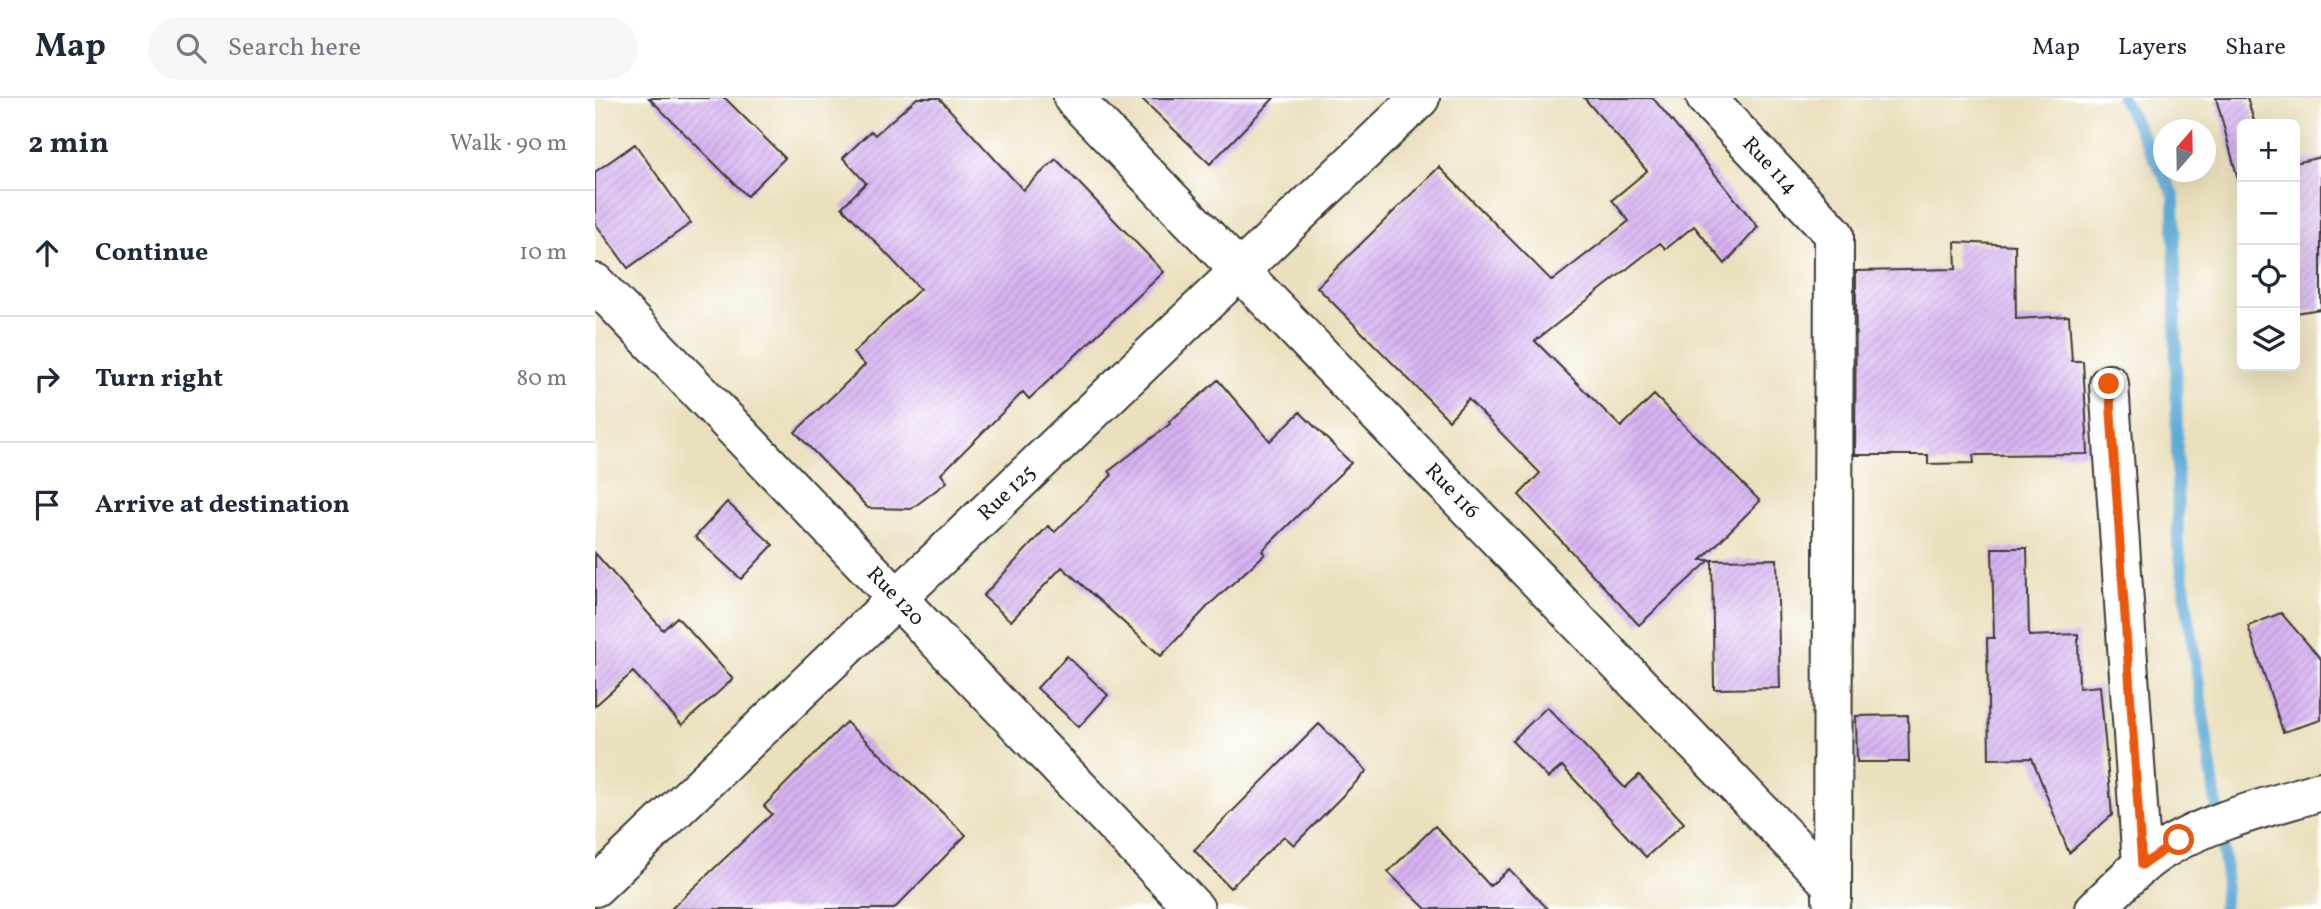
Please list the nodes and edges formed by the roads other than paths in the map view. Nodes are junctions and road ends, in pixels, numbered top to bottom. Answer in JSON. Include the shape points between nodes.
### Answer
{"nodes":[{"id":1,"x":1073,"y":98,"type":"edge"},
{"id":2,"x":1420,"y":98,"type":"edge"},
{"id":3,"x":1706,"y":98,"type":"edge"},
{"id":4,"x":1240,"y":270,"type":"junction"},
{"id":5,"x":595,"y":283,"type":"edge"},
{"id":6,"x":2109,"y":384,"type":"dead end"},
{"id":7,"x":897,"y":598,"type":"junction"},
{"id":8,"x":2321,"y":791,"type":"edge"},
{"id":9,"x":2142,"y":865,"type":"junction"},
{"id":10,"x":595,"y":887,"type":"edge"},
{"id":11,"x":1833,"y":897,"type":"edge"},
{"id":12,"x":1195,"y":909,"type":"edge"},
{"id":13,"x":2095,"y":909,"type":"edge"}],
"edges":[{"from":1,"to":4,"type":"street","name":"Rue 116"},
{"from":2,"to":4,"type":"street","name":"Rue 125"},
{"from":3,"to":11,"type":"street","name":"Rue 114","via":[[1834,234]]},
{"from":4,"to":7,"type":"street","name":"Rue 125"},
{"from":4,"to":11,"type":"street","name":"Rue 116"},
{"from":5,"to":7,"type":"street","name":"Rue 120"},
{"from":6,"to":9,"type":"street"},
{"from":7,"to":10,"type":"street","name":"Rue 125"},
{"from":7,"to":12,"type":"street","name":"Rue 120"},
{"from":8,"to":9,"type":"street","via":[[2179,840]]},
{"from":9,"to":13,"type":"street"}]}
